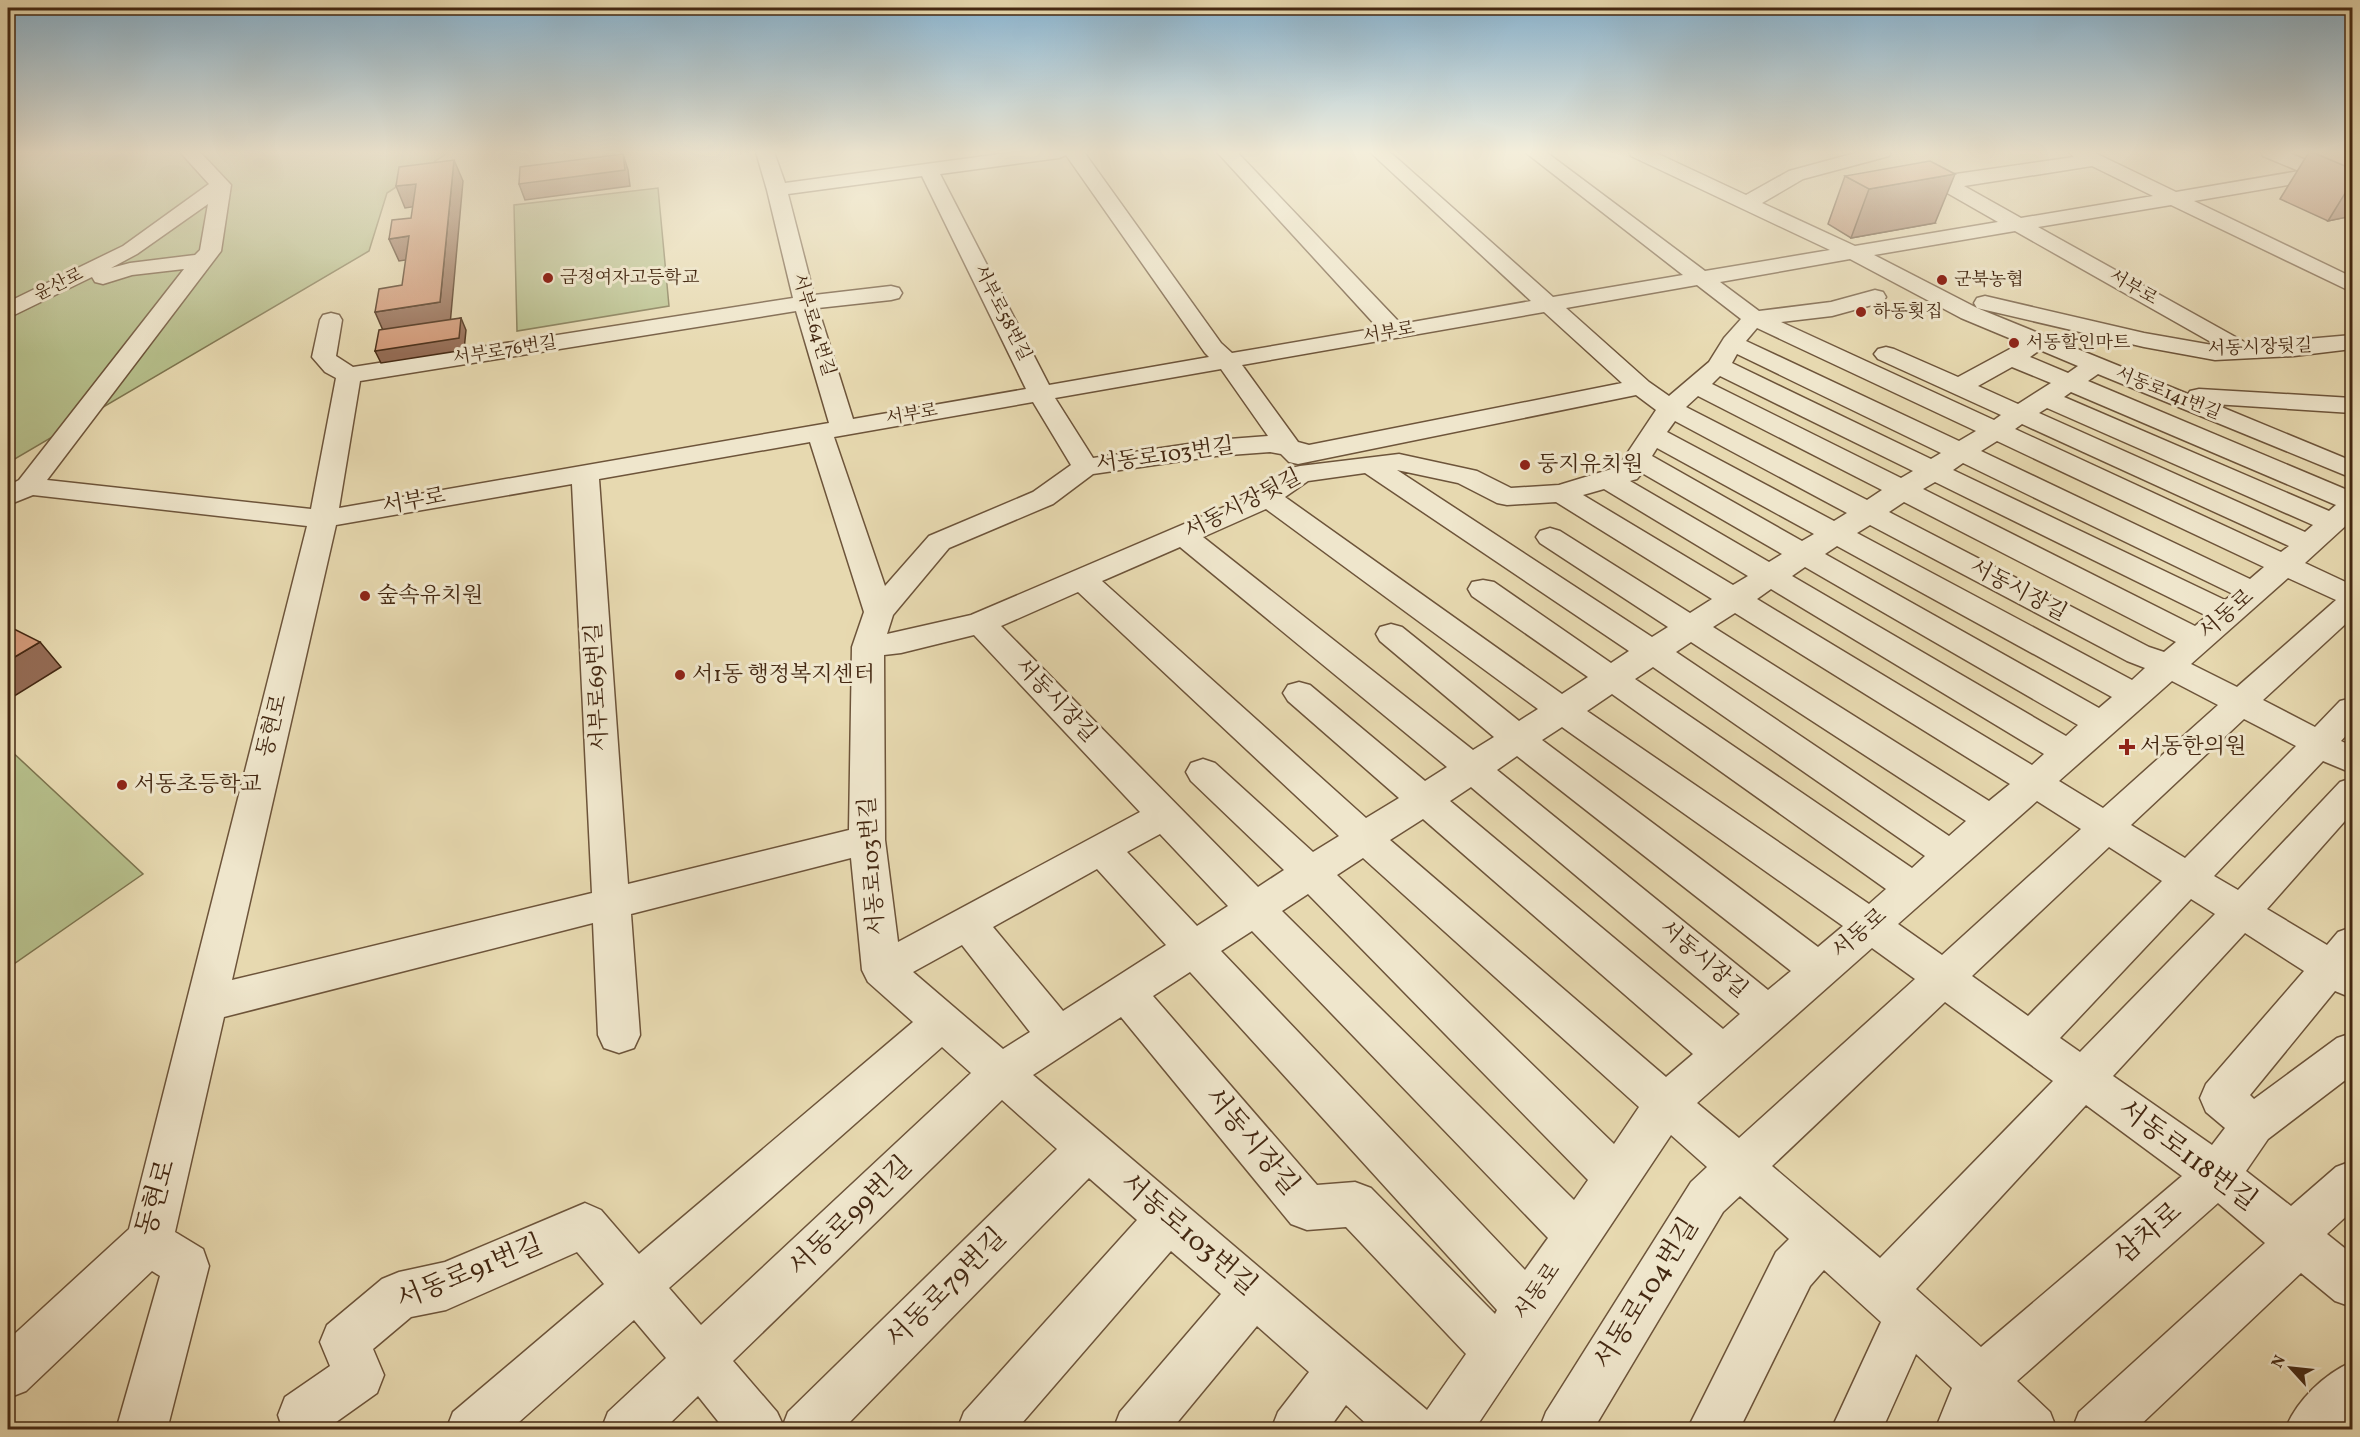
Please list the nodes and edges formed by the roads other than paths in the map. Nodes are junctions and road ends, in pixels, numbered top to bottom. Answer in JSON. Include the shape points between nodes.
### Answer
{"nodes":[{"id":1,"x":173,"y":219,"type":"edge"},
{"id":2,"x":215,"y":219,"type":"edge"},
{"id":3,"x":784,"y":219,"type":"edge"},
{"id":4,"x":953,"y":219,"type":"edge"},
{"id":5,"x":1122,"y":219,"type":"edge"},
{"id":6,"x":1289,"y":219,"type":"edge"},
{"id":7,"x":1453,"y":219,"type":"edge"},
{"id":8,"x":1623,"y":219,"type":"edge"},
{"id":9,"x":1779,"y":219,"type":"edge"},
{"id":10,"x":2010,"y":219,"type":"edge"},
{"id":11,"x":2054,"y":219,"type":"edge"},
{"id":12,"x":2216,"y":219,"type":"edge"},
{"id":13,"x":2020,"y":225,"type":"junction"},
{"id":14,"x":1854,"y":253,"type":"junction"},
{"id":15,"x":202,"y":261,"type":"junction"},
{"id":16,"x":1702,"y":278,"type":"junction"},
{"id":17,"x":2352,"y":285,"type":"edge"},
{"id":18,"x":891,"y":293,"type":"dead end"},
{"id":19,"x":1958,"y":296,"type":"dead end"},
{"id":20,"x":1875,"y":297,"type":"dead end"},
{"id":21,"x":29,"y":300,"type":"junction"},
{"id":22,"x":805,"y":303,"type":"junction"},
{"id":23,"x":1550,"y":306,"type":"junction"},
{"id":24,"x":8,"y":310,"type":"edge"},
{"id":25,"x":1795,"y":314,"type":"junction"},
{"id":26,"x":1754,"y":318,"type":"junction"},
{"id":27,"x":331,"y":320,"type":"dead end"},
{"id":28,"x":1397,"y":332,"type":"junction"},
{"id":29,"x":2039,"y":342,"type":"junction"},
{"id":30,"x":2352,"y":342,"type":"edge"},
{"id":31,"x":1732,"y":343,"type":"junction"},
{"id":32,"x":2244,"y":352,"type":"junction"},
{"id":33,"x":2010,"y":357,"type":"junction"},
{"id":34,"x":1227,"y":361,"type":"junction"},
{"id":35,"x":1718,"y":366,"type":"junction"},
{"id":36,"x":349,"y":375,"type":"junction"},
{"id":37,"x":1696,"y":385,"type":"junction"},
{"id":38,"x":1640,"y":387,"type":"junction"},
{"id":39,"x":1958,"y":387,"type":"junction"},
{"id":40,"x":2164,"y":393,"type":"junction"},
{"id":41,"x":1040,"y":394,"type":"junction"},
{"id":42,"x":2045,"y":398,"type":"junction"},
{"id":43,"x":2352,"y":405,"type":"edge"},
{"id":44,"x":1670,"y":408,"type":"junction"},
{"id":45,"x":831,"y":429,"type":"junction"},
{"id":46,"x":1653,"y":435,"type":"junction"},
{"id":47,"x":1960,"y":453,"type":"junction"},
{"id":48,"x":1637,"y":459,"type":"junction"},
{"id":49,"x":1295,"y":461,"type":"junction"},
{"id":50,"x":1370,"y":464,"type":"junction"},
{"id":51,"x":1085,"y":467,"type":"junction"},
{"id":52,"x":2352,"y":470,"type":"edge"},
{"id":53,"x":1933,"y":471,"type":"junction"},
{"id":54,"x":585,"y":472,"type":"junction"},
{"id":55,"x":1607,"y":479,"type":"junction"},
{"id":56,"x":1904,"y":489,"type":"junction"},
{"id":57,"x":18,"y":492,"type":"edge"},
{"id":58,"x":1561,"y":493,"type":"junction"},
{"id":59,"x":1267,"y":497,"type":"junction"},
{"id":60,"x":1868,"y":513,"type":"junction"},
{"id":61,"x":323,"y":519,"type":"junction"},
{"id":62,"x":2326,"y":528,"type":"edge"},
{"id":63,"x":1836,"y":533,"type":"junction"},
{"id":64,"x":1184,"y":536,"type":"junction"},
{"id":65,"x":1550,"y":537,"type":"dead end"},
{"id":66,"x":1804,"y":554,"type":"junction"},
{"id":67,"x":1769,"y":576,"type":"junction"},
{"id":68,"x":1080,"y":579,"type":"junction"},
{"id":69,"x":1483,"y":590,"type":"dead end"},
{"id":70,"x":2352,"y":596,"type":"edge"},
{"id":71,"x":1734,"y":599,"type":"junction"},
{"id":72,"x":2352,"y":602,"type":"edge"},
{"id":73,"x":2241,"y":603,"type":"junction"},
{"id":74,"x":879,"y":612,"type":"junction"},
{"id":75,"x":980,"y":623,"type":"junction"},
{"id":76,"x":1690,"y":628,"type":"junction"},
{"id":77,"x":1391,"y":634,"type":"dead end"},
{"id":78,"x":2198,"y":640,"type":"junction"},
{"id":79,"x":868,"y":647,"type":"junction"},
{"id":80,"x":1653,"y":651,"type":"junction"},
{"id":81,"x":2168,"y":665,"type":"junction"},
{"id":82,"x":1611,"y":679,"type":"junction"},
{"id":83,"x":1299,"y":693,"type":"dead end"},
{"id":84,"x":2134,"y":695,"type":"junction"},
{"id":85,"x":2240,"y":703,"type":"junction"},
{"id":86,"x":2352,"y":709,"type":"edge"},
{"id":87,"x":1562,"y":710,"type":"junction"},
{"id":88,"x":2102,"y":724,"type":"junction"},
{"id":89,"x":1518,"y":739,"type":"junction"},
{"id":90,"x":2318,"y":743,"type":"junction"},
{"id":91,"x":2068,"y":753,"type":"junction"},
{"id":92,"x":2352,"y":761,"type":"edge"},
{"id":93,"x":1472,"y":768,"type":"junction"},
{"id":94,"x":1203,"y":772,"type":"dead end"},
{"id":95,"x":2035,"y":783,"type":"junction"},
{"id":96,"x":2352,"y":791,"type":"edge"},
{"id":97,"x":1425,"y":800,"type":"junction"},
{"id":98,"x":1164,"y":815,"type":"junction"},
{"id":99,"x":1991,"y":820,"type":"junction"},
{"id":100,"x":2107,"y":827,"type":"junction"},
{"id":101,"x":1365,"y":838,"type":"junction"},
{"id":102,"x":867,"y":840,"type":"junction"},
{"id":103,"x":1101,"y":849,"type":"junction"},
{"id":104,"x":1950,"y":855,"type":"junction"},
{"id":105,"x":1311,"y":873,"type":"junction"},
{"id":106,"x":2190,"y":879,"type":"junction"},
{"id":107,"x":1913,"y":888,"type":"junction"},
{"id":108,"x":610,"y":902,"type":"junction"},
{"id":109,"x":1255,"y":909,"type":"junction"},
{"id":110,"x":2241,"y":912,"type":"junction"},
{"id":111,"x":967,"y":923,"type":"junction"},
{"id":112,"x":1870,"y":925,"type":"junction"},
{"id":113,"x":1193,"y":949,"type":"junction"},
{"id":114,"x":2346,"y":964,"type":"edge"},
{"id":115,"x":882,"y":970,"type":"junction"},
{"id":116,"x":1819,"y":970,"type":"junction"},
{"id":117,"x":1944,"y":978,"type":"junction"},
{"id":118,"x":1125,"y":993,"type":"junction"},
{"id":119,"x":205,"y":1004,"type":"junction"},
{"id":120,"x":1768,"y":1014,"type":"junction"},
{"id":121,"x":942,"y":1022,"type":"junction"},
{"id":122,"x":619,"y":1035,"type":"dead end"},
{"id":123,"x":1058,"y":1036,"type":"junction"},
{"id":124,"x":2031,"y":1041,"type":"junction"},
{"id":125,"x":2352,"y":1051,"type":"edge"},
{"id":126,"x":1723,"y":1054,"type":"junction"},
{"id":127,"x":1001,"y":1073,"type":"junction"},
{"id":128,"x":2082,"y":1078,"type":"junction"},
{"id":129,"x":1668,"y":1102,"type":"junction"},
{"id":130,"x":2253,"y":1125,"type":"junction"},
{"id":131,"x":1088,"y":1149,"type":"junction"},
{"id":132,"x":1741,"y":1168,"type":"junction"},
{"id":133,"x":2217,"y":1175,"type":"junction"},
{"id":134,"x":1616,"y":1177,"type":"junction"},
{"id":135,"x":2352,"y":1182,"type":"edge"},
{"id":136,"x":1169,"y":1219,"type":"junction"},
{"id":137,"x":1577,"y":1235,"type":"junction"},
{"id":138,"x":2296,"y":1238,"type":"junction"},
{"id":139,"x":1822,"y":1239,"type":"junction"},
{"id":140,"x":149,"y":1242,"type":"junction"},
{"id":141,"x":2352,"y":1284,"type":"edge"},
{"id":142,"x":637,"y":1286,"type":"junction"},
{"id":143,"x":1254,"y":1292,"type":"junction"},
{"id":144,"x":1895,"y":1304,"type":"junction"},
{"id":145,"x":1527,"y":1307,"type":"junction"},
{"id":146,"x":1497,"y":1351,"type":"junction"},
{"id":147,"x":701,"y":1361,"type":"junction"},
{"id":148,"x":1342,"y":1369,"type":"junction"},
{"id":149,"x":8,"y":1373,"type":"edge"},
{"id":150,"x":1980,"y":1380,"type":"junction"},
{"id":151,"x":2352,"y":1387,"type":"edge"},
{"id":152,"x":141,"y":1430,"type":"edge"},
{"id":153,"x":309,"y":1430,"type":"edge"},
{"id":154,"x":471,"y":1430,"type":"edge"},
{"id":155,"x":626,"y":1430,"type":"edge"},
{"id":156,"x":759,"y":1430,"type":"edge"},
{"id":157,"x":806,"y":1430,"type":"edge"},
{"id":158,"x":982,"y":1430,"type":"edge"},
{"id":159,"x":1138,"y":1430,"type":"edge"},
{"id":160,"x":1296,"y":1430,"type":"edge"},
{"id":161,"x":1412,"y":1430,"type":"edge"},
{"id":162,"x":1444,"y":1430,"type":"edge"},
{"id":163,"x":1564,"y":1430,"type":"edge"},
{"id":164,"x":1712,"y":1430,"type":"edge"},
{"id":165,"x":1856,"y":1430,"type":"edge"},
{"id":166,"x":1960,"y":1430,"type":"edge"},
{"id":167,"x":2032,"y":1430,"type":"edge"},
{"id":168,"x":2097,"y":1430,"type":"edge"},
{"id":169,"x":2310,"y":1430,"type":"edge"}],
"edges":[{"from":1,"to":21,"type":"street","name":"윤산로","via":[[130,250]]},
{"from":2,"to":15,"type":"street","via":[[210,251]]},
{"from":3,"to":22,"type":"street","name":"서부로64번길"},
{"from":4,"to":41,"type":"street","name":"서부로58번길"},
{"from":5,"to":34,"type":"street","via":[[1213,348]]},
{"from":6,"to":28,"type":"street"},
{"from":7,"to":23,"type":"street"},
{"from":8,"to":16,"type":"street"},
{"from":9,"to":14,"type":"street","name":"서동로141번길"},
{"from":10,"to":13,"type":"street","name":"서부로"},
{"from":11,"to":13,"type":"street","name":"서부로"},
{"from":12,"to":17,"type":"street"},
{"from":13,"to":14,"type":"street","name":"서부로"},
{"from":13,"to":32,"type":"street","name":"서부로"},
{"from":14,"to":16,"type":"street","name":"서부로"},
{"from":14,"to":29,"type":"street","name":"서동로141번길","via":[[1969,313]]},
{"from":15,"to":21,"type":"street","via":[[130,268]]},
{"from":15,"to":57,"type":"street"},
{"from":16,"to":23,"type":"street","name":"서부로"},
{"from":16,"to":26,"type":"street"},
{"from":18,"to":22,"type":"street","name":"서부로76번길"},
{"from":19,"to":32,"type":"street","name":"서동시장뒷길","via":[[2144,340],[2215,353]]},
{"from":20,"to":25,"type":"street"},
{"from":21,"to":24,"type":"street","name":"윤산로"},
{"from":22,"to":36,"type":"street","name":"서부로76번길"},
{"from":22,"to":45,"type":"street","name":"서부로64번길"},
{"from":23,"to":28,"type":"street","name":"서부로"},
{"from":23,"to":38,"type":"street"},
{"from":25,"to":26,"type":"street"},
{"from":25,"to":39,"type":"street"},
{"from":26,"to":31,"type":"street","name":"서동시장뒷길"},
{"from":26,"to":42,"type":"street"},
{"from":27,"to":36,"type":"street","via":[[324,357]]},
{"from":28,"to":34,"type":"street","name":"서부로"},
{"from":29,"to":33,"type":"street"},
{"from":29,"to":42,"type":"street","name":"서동로141번길"},
{"from":30,"to":32,"type":"street","name":"서동시장뒷길"},
{"from":31,"to":35,"type":"street","name":"서동시장뒷길"},
{"from":31,"to":47,"type":"street"},
{"from":33,"to":39,"type":"street"},
{"from":33,"to":42,"type":"street"},
{"from":34,"to":41,"type":"street","name":"서부로"},
{"from":34,"to":49,"type":"street"},
{"from":35,"to":37,"type":"street","name":"서동시장뒷길"},
{"from":35,"to":53,"type":"street"},
{"from":36,"to":61,"type":"street"},
{"from":37,"to":44,"type":"street","name":"서동시장뒷길"},
{"from":37,"to":56,"type":"street","name":"서동시장길"},
{"from":38,"to":44,"type":"street"},
{"from":38,"to":49,"type":"street","name":"서동로103번길","via":[[1309,453]]},
{"from":39,"to":42,"type":"street"},
{"from":40,"to":42,"type":"street","name":"서동로141번길"},
{"from":40,"to":43,"type":"street"},
{"from":40,"to":52,"type":"street","name":"서동로141번길"},
{"from":41,"to":45,"type":"street","name":"서부로"},
{"from":41,"to":51,"type":"street"},
{"from":42,"to":47,"type":"street"},
{"from":42,"to":62,"type":"street"},
{"from":42,"to":62,"type":"street"},
{"from":44,"to":46,"type":"street","name":"서동시장뒷길"},
{"from":44,"to":60,"type":"street","name":"서동시장길"},
{"from":45,"to":54,"type":"street","name":"서부로"},
{"from":45,"to":74,"type":"street"},
{"from":46,"to":48,"type":"street","name":"서동시장뒷길"},
{"from":46,"to":63,"type":"street","name":"서동시장길"},
{"from":47,"to":53,"type":"street"},
{"from":47,"to":73,"type":"street"},
{"from":48,"to":55,"type":"street","name":"서동시장뒷길","via":[[1628,473]]},
{"from":48,"to":66,"type":"street"},
{"from":49,"to":50,"type":"street","name":"서동시장뒷길"},
{"from":49,"to":51,"type":"street","name":"서동로103번길","via":[[1270,444]]},
{"from":49,"to":59,"type":"street","name":"서동시장뒷길"},
{"from":50,"to":58,"type":"street","name":"서동시장뒷길","via":[[1398,462],[1467,477],[1507,497]]},
{"from":50,"to":80,"type":"street"},
{"from":51,"to":74,"type":"street","name":"서동로103번길","via":[[1043,498],[939,542]]},
{"from":53,"to":56,"type":"street"},
{"from":53,"to":73,"type":"street"},
{"from":54,"to":61,"type":"street","name":"서부로"},
{"from":54,"to":108,"type":"street","name":"서부로69번길"},
{"from":55,"to":58,"type":"street","name":"서동시장뒷길"},
{"from":55,"to":67,"type":"street"},
{"from":56,"to":60,"type":"street"},
{"from":56,"to":78,"type":"street","name":"서동시장길"},
{"from":57,"to":61,"type":"street","name":"서부로"},
{"from":58,"to":71,"type":"street"},
{"from":59,"to":64,"type":"street","name":"서동시장뒷길"},
{"from":59,"to":87,"type":"street"},
{"from":60,"to":63,"type":"street"},
{"from":60,"to":81,"type":"street","name":"서동시장길","via":[[2138,654]]},
{"from":61,"to":119,"type":"street","name":"동현로"},
{"from":62,"to":70,"type":"street"},
{"from":62,"to":73,"type":"street","name":"서동로"},
{"from":63,"to":66,"type":"street"},
{"from":63,"to":84,"type":"street","name":"서동시장길"},
{"from":64,"to":68,"type":"street","name":"서동시장뒷길"},
{"from":64,"to":93,"type":"street","name":"서동시장길"},
{"from":65,"to":76,"type":"street"},
{"from":66,"to":67,"type":"street"},
{"from":66,"to":88,"type":"street"},
{"from":67,"to":71,"type":"street"},
{"from":67,"to":91,"type":"street"},
{"from":68,"to":75,"type":"street","name":"서동시장뒷길"},
{"from":68,"to":101,"type":"street"},
{"from":69,"to":82,"type":"street"},
{"from":71,"to":76,"type":"street"},
{"from":71,"to":95,"type":"street"},
{"from":72,"to":85,"type":"street"},
{"from":73,"to":78,"type":"street","name":"서동로"},
{"from":74,"to":79,"type":"street","name":"서동로103번길"},
{"from":75,"to":79,"type":"street","name":"서동시장뒷길","via":[[901,643]]},
{"from":75,"to":98,"type":"street","name":"서동시장길"},
{"from":76,"to":80,"type":"street"},
{"from":76,"to":99,"type":"street"},
{"from":77,"to":89,"type":"street"},
{"from":78,"to":81,"type":"street","name":"서동로"},
{"from":79,"to":102,"type":"street","name":"서동로103번길"},
{"from":80,"to":82,"type":"street"},
{"from":80,"to":104,"type":"street"},
{"from":81,"to":84,"type":"street","name":"서동로"},
{"from":81,"to":85,"type":"street","name":"서동시장길"},
{"from":82,"to":87,"type":"street"},
{"from":82,"to":107,"type":"street"},
{"from":83,"to":97,"type":"street"},
{"from":84,"to":88,"type":"street","name":"서동로"},
{"from":85,"to":90,"type":"street","name":"서동시장길"},
{"from":85,"to":100,"type":"street"},
{"from":86,"to":90,"type":"street"},
{"from":87,"to":89,"type":"street"},
{"from":87,"to":112,"type":"street"},
{"from":88,"to":91,"type":"street","name":"서동로"},
{"from":89,"to":93,"type":"street"},
{"from":89,"to":116,"type":"street"},
{"from":90,"to":92,"type":"street","name":"서동시장길"},
{"from":90,"to":106,"type":"street"},
{"from":91,"to":95,"type":"street","name":"서동로"},
{"from":93,"to":97,"type":"street"},
{"from":93,"to":120,"type":"street","name":"서동시장길"},
{"from":94,"to":105,"type":"street"},
{"from":95,"to":99,"type":"street","name":"서동로"},
{"from":95,"to":100,"type":"street"},
{"from":96,"to":110,"type":"street"},
{"from":97,"to":101,"type":"street"},
{"from":97,"to":126,"type":"street"},
{"from":98,"to":103,"type":"street","name":"서동로103번길"},
{"from":98,"to":109,"type":"street","name":"서동시장길"},
{"from":99,"to":104,"type":"street","name":"서동로"},
{"from":100,"to":106,"type":"street"},
{"from":100,"to":117,"type":"street"},
{"from":101,"to":105,"type":"street"},
{"from":101,"to":129,"type":"street"},
{"from":102,"to":108,"type":"street"},
{"from":102,"to":115,"type":"street","name":"서동로103번길"},
{"from":103,"to":111,"type":"street","name":"서동로103번길"},
{"from":103,"to":113,"type":"street"},
{"from":104,"to":107,"type":"street","name":"서동로"},
{"from":105,"to":109,"type":"street"},
{"from":105,"to":134,"type":"street"},
{"from":106,"to":110,"type":"street"},
{"from":106,"to":124,"type":"street"},
{"from":107,"to":112,"type":"street","name":"서동로"},
{"from":108,"to":119,"type":"street"},
{"from":108,"to":122,"type":"street","name":"서부로69번길"},
{"from":109,"to":113,"type":"street"},
{"from":109,"to":137,"type":"street","name":"서동시장길"},
{"from":110,"to":114,"type":"street"},
{"from":110,"to":128,"type":"street"},
{"from":111,"to":115,"type":"street","name":"서동로103번길"},
{"from":111,"to":123,"type":"street"},
{"from":112,"to":116,"type":"street","name":"서동로"},
{"from":112,"to":117,"type":"street","name":"서동로118번길"},
{"from":113,"to":118,"type":"street"},
{"from":113,"to":145,"type":"street"},
{"from":114,"to":130,"type":"street","via":[[2221,1098]]},
{"from":115,"to":121,"type":"street","name":"서동로103번길"},
{"from":116,"to":120,"type":"street","name":"서동로"},
{"from":117,"to":124,"type":"street","name":"서동로118번길"},
{"from":117,"to":132,"type":"street","name":"서동로104번길"},
{"from":118,"to":123,"type":"street"},
{"from":118,"to":146,"type":"street","name":"서동시장길","via":[[1307,1208],[1355,1204]]},
{"from":119,"to":140,"type":"street","name":"동현로"},
{"from":120,"to":126,"type":"street","name":"서동로"},
{"from":121,"to":127,"type":"street","name":"서동로103번길"},
{"from":121,"to":142,"type":"street"},
{"from":123,"to":127,"type":"street"},
{"from":124,"to":128,"type":"street","name":"서동로118번길"},
{"from":125,"to":130,"type":"street","name":"삼차로"},
{"from":126,"to":129,"type":"street","name":"서동로"},
{"from":127,"to":131,"type":"street","name":"서동로103번길"},
{"from":127,"to":147,"type":"street","name":"서동로99번길"},
{"from":128,"to":133,"type":"street","name":"서동로118번길"},
{"from":128,"to":144,"type":"street"},
{"from":129,"to":132,"type":"street"},
{"from":129,"to":134,"type":"street","name":"서동로"},
{"from":130,"to":133,"type":"street","name":"삼차로"},
{"from":131,"to":136,"type":"street","name":"서동로103번길"},
{"from":131,"to":157,"type":"street","name":"서동로79번길"},
{"from":132,"to":139,"type":"street"},
{"from":132,"to":163,"type":"street","name":"서동로104번길","via":[[1707,1197]]},
{"from":133,"to":138,"type":"street","name":"서동로118번길"},
{"from":133,"to":150,"type":"street","name":"삼차로"},
{"from":134,"to":137,"type":"street","name":"서동로"},
{"from":135,"to":138,"type":"street"},
{"from":136,"to":143,"type":"street","name":"서동로103번길"},
{"from":136,"to":158,"type":"street"},
{"from":137,"to":145,"type":"street","name":"서동로"},
{"from":138,"to":141,"type":"street","name":"서동로118번길"},
{"from":138,"to":168,"type":"street"},
{"from":139,"to":144,"type":"street"},
{"from":139,"to":164,"type":"street","via":[[1793,1269]]},
{"from":140,"to":149,"type":"street","name":"동현로"},
{"from":140,"to":152,"type":"street","via":[[186,1266]]},
{"from":142,"to":147,"type":"street"},
{"from":142,"to":153,"type":"street","name":"서동로91번길","via":[[585,1226],[446,1286],[399,1296],[344,1342],[359,1375],[303,1414]]},
{"from":142,"to":154,"type":"street"},
{"from":143,"to":148,"type":"street","name":"서동로103번길"},
{"from":143,"to":159,"type":"street"},
{"from":144,"to":150,"type":"street"},
{"from":144,"to":165,"type":"street"},
{"from":145,"to":146,"type":"street","name":"서동로"},
{"from":146,"to":162,"type":"street","name":"서동로"},
{"from":147,"to":155,"type":"street"},
{"from":147,"to":156,"type":"street"},
{"from":148,"to":160,"type":"street"},
{"from":148,"to":161,"type":"street","name":"서동로103번길"},
{"from":150,"to":166,"type":"street","name":"삼차로"},
{"from":150,"to":167,"type":"street"},
{"from":151,"to":169,"type":"street"}]}
